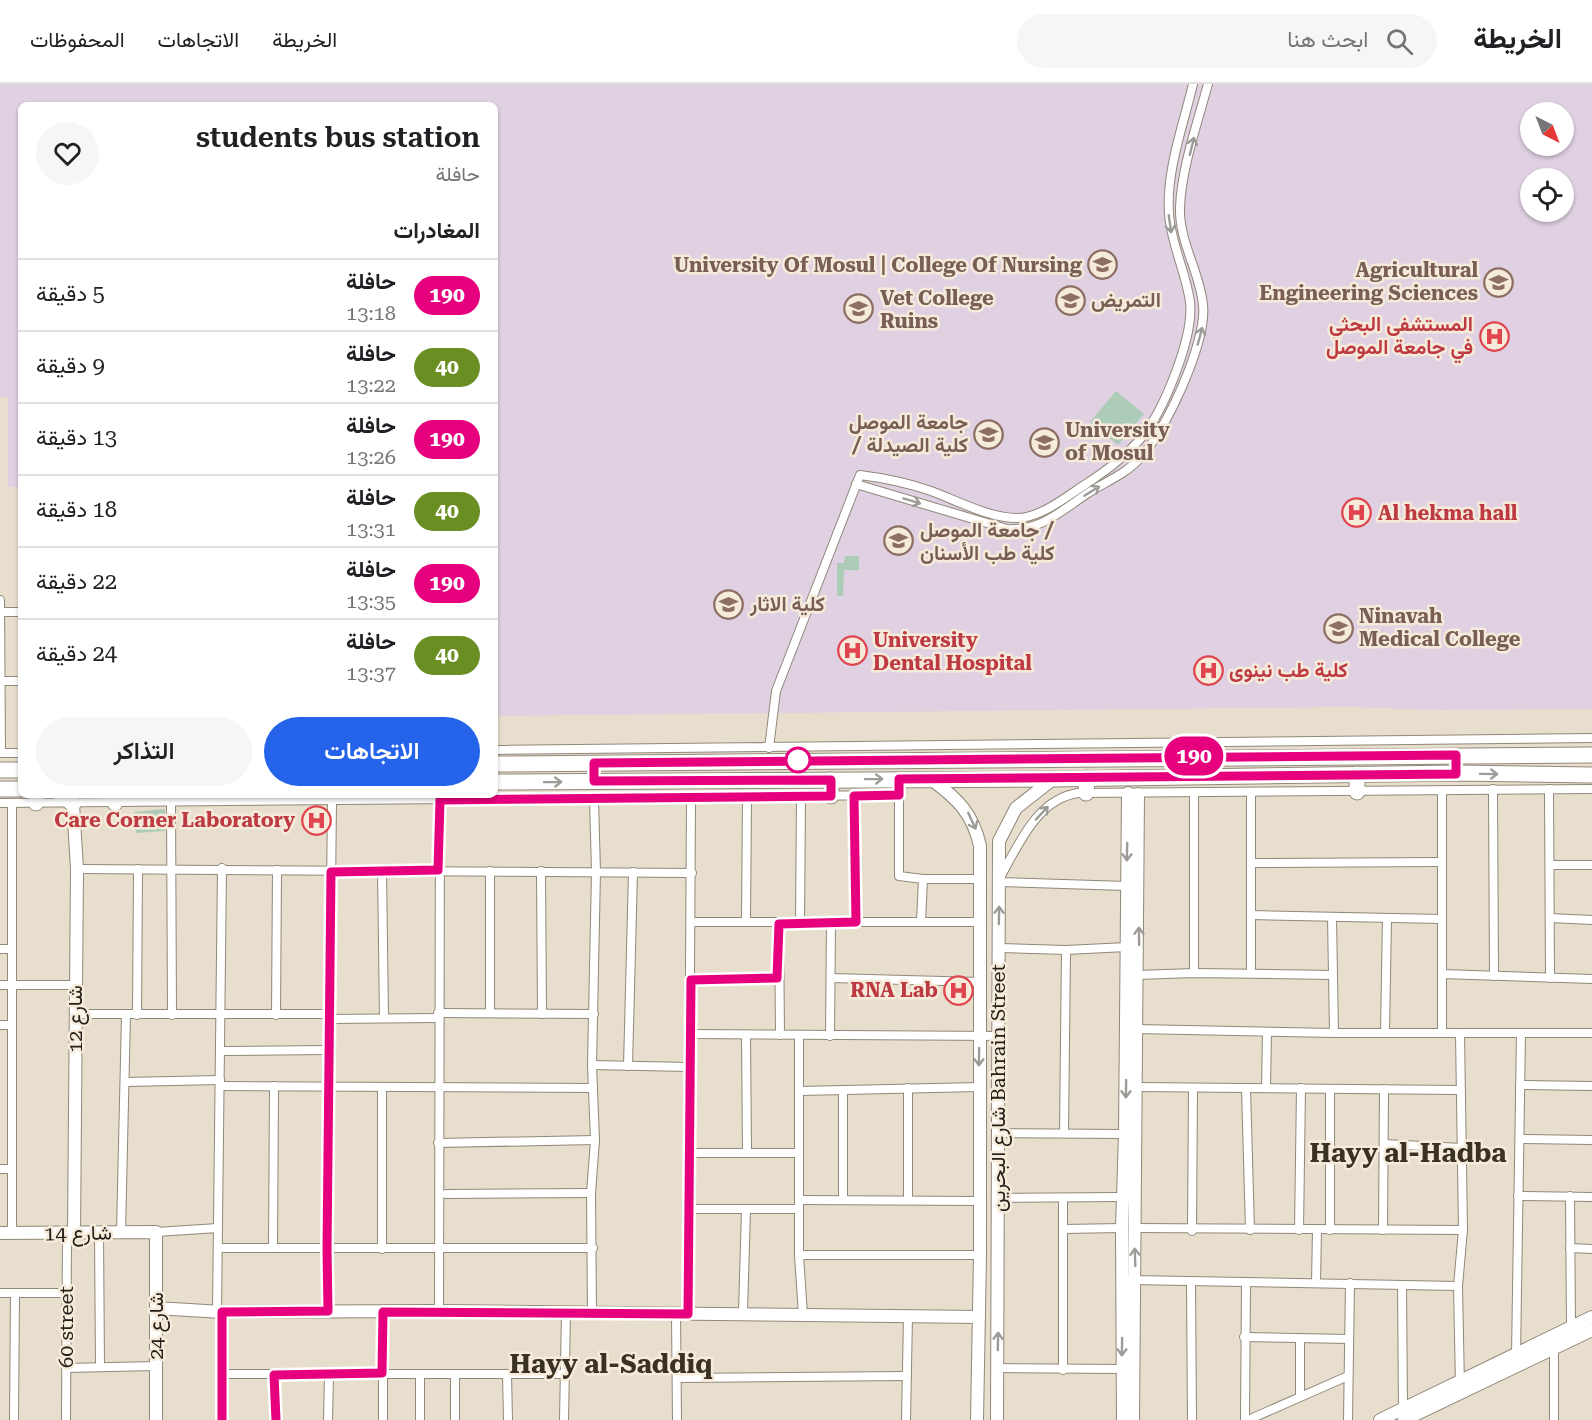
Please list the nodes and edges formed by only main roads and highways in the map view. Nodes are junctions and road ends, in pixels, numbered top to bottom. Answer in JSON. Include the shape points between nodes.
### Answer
{"nodes":[{"id":1,"x":1456,"y":755,"type":"junction"},
{"id":2,"x":1592,"y":755,"type":"edge"},
{"id":3,"x":594,"y":763,"type":"junction"},
{"id":4,"x":498,"y":764,"type":"edge"},
{"id":5,"x":0,"y":770,"type":"edge"},
{"id":6,"x":18,"y":770,"type":"edge"},
{"id":7,"x":1357,"y":774,"type":"junction"},
{"id":8,"x":1456,"y":774,"type":"junction"},
{"id":9,"x":1592,"y":775,"type":"edge"},
{"id":10,"x":831,"y":780,"type":"junction"},
{"id":11,"x":594,"y":781,"type":"junction"},
{"id":12,"x":498,"y":782,"type":"edge"},
{"id":13,"x":0,"y":789,"type":"edge"},
{"id":14,"x":18,"y":789,"type":"edge"},
{"id":15,"x":1357,"y":792,"type":"road end"},
{"id":16,"x":831,"y":796,"type":"road end"}],
"edges":[{"from":1,"to":2,"type":"highway"},
{"from":1,"to":3,"type":"highway","via":[[761,752]]},
{"from":1,"to":8,"type":"highway"},
{"from":3,"to":4,"type":"highway"},
{"from":3,"to":11,"type":"highway"},
{"from":5,"to":6,"type":"highway"},
{"from":7,"to":8,"type":"highway"},
{"from":10,"to":7,"type":"highway","one_way":true,"via":[[1053,779],[1086,786]]},
{"from":7,"to":15,"type":"highway"},
{"from":8,"to":9,"type":"highway","one_way":true},
{"from":10,"to":11,"type":"highway"},
{"from":10,"to":16,"type":"highway"},
{"from":12,"to":11,"type":"highway","one_way":true},
{"from":13,"to":14,"type":"highway"}]}
